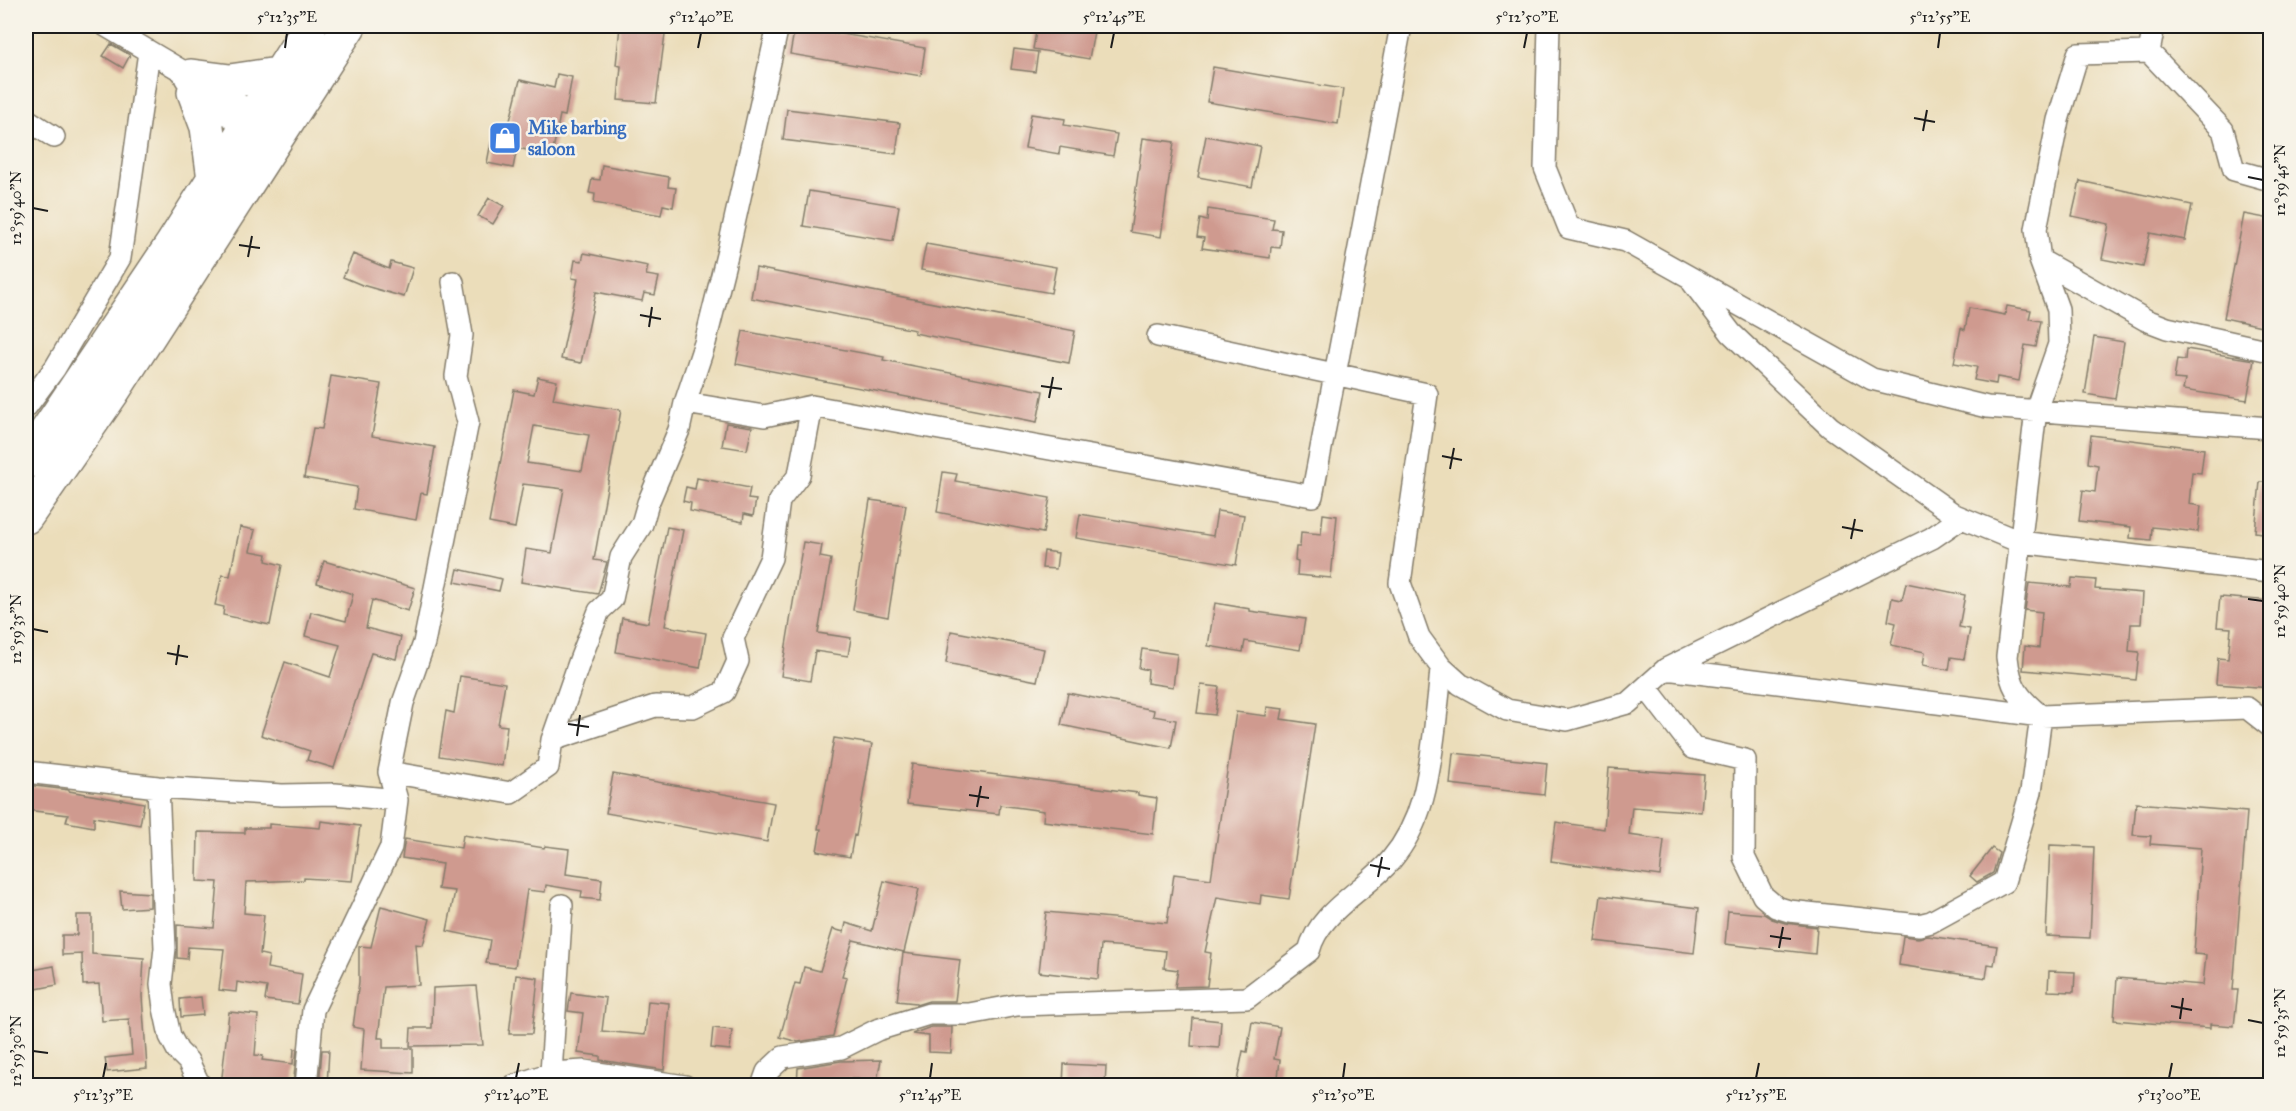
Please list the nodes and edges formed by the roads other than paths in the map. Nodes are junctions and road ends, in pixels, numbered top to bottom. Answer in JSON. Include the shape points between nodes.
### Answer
{"nodes":[{"id":1,"x":106,"y":26,"type":"edge"},
{"id":2,"x":310,"y":26,"type":"edge"},
{"id":3,"x":349,"y":26,"type":"edge"},
{"id":4,"x":778,"y":26,"type":"edge"},
{"id":5,"x":1401,"y":26,"type":"edge"},
{"id":6,"x":1549,"y":26,"type":"edge"},
{"id":7,"x":2154,"y":26,"type":"edge"},
{"id":8,"x":2149,"y":52,"type":"junction"},
{"id":9,"x":155,"y":56,"type":"junction"},
{"id":10,"x":278,"y":74,"type":"junction"},
{"id":11,"x":192,"y":84,"type":"junction"},
{"id":12,"x":26,"y":119,"type":"edge"},
{"id":13,"x":263,"y":129,"type":"junction"},
{"id":14,"x":54,"y":137,"type":"dead end"},
{"id":15,"x":214,"y":179,"type":"junction"},
{"id":16,"x":2271,"y":180,"type":"edge"},
{"id":17,"x":2040,"y":260,"type":"junction"},
{"id":18,"x":1688,"y":276,"type":"junction"},
{"id":19,"x":453,"y":282,"type":"dead end"},
{"id":20,"x":1158,"y":336,"type":"dead end"},
{"id":21,"x":2271,"y":351,"type":"edge"},
{"id":22,"x":1335,"y":374,"type":"junction"},
{"id":23,"x":685,"y":403,"type":"junction"},
{"id":24,"x":812,"y":406,"type":"junction"},
{"id":25,"x":26,"y":407,"type":"edge"},
{"id":26,"x":2036,"y":410,"type":"junction"},
{"id":27,"x":2271,"y":428,"type":"edge"},
{"id":28,"x":26,"y":462,"type":"edge"},
{"id":29,"x":26,"y":518,"type":"edge"},
{"id":30,"x":1961,"y":518,"type":"junction"},
{"id":31,"x":2020,"y":542,"type":"junction"},
{"id":32,"x":2271,"y":572,"type":"edge"},
{"id":33,"x":1441,"y":667,"type":"junction"},
{"id":34,"x":1666,"y":669,"type":"junction"},
{"id":35,"x":1646,"y":687,"type":"junction"},
{"id":36,"x":2041,"y":716,"type":"junction"},
{"id":37,"x":2271,"y":726,"type":"edge"},
{"id":38,"x":552,"y":740,"type":"junction"},
{"id":39,"x":26,"y":772,"type":"edge"},
{"id":40,"x":389,"y":772,"type":"junction"},
{"id":41,"x":158,"y":787,"type":"junction"},
{"id":42,"x":397,"y":800,"type":"junction"},
{"id":43,"x":562,"y":905,"type":"dead end"},
{"id":44,"x":551,"y":1073,"type":"junction"},
{"id":45,"x":200,"y":1086,"type":"edge"},
{"id":46,"x":306,"y":1086,"type":"edge"},
{"id":47,"x":513,"y":1086,"type":"edge"},
{"id":48,"x":685,"y":1086,"type":"edge"},
{"id":49,"x":762,"y":1086,"type":"edge"}],
"edges":[{"from":1,"to":9,"type":"street"},
{"from":2,"to":10,"type":"highway"},
{"from":3,"to":13,"type":"highway"},
{"from":4,"to":23,"type":"street","via":[[728,251]]},
{"from":5,"to":22,"type":"street"},
{"from":6,"to":18,"type":"street","via":[[1545,168],[1569,228],[1625,241]]},
{"from":7,"to":8,"type":"street"},
{"from":8,"to":16,"type":"street","via":[[2223,130],[2234,170]]},
{"from":8,"to":17,"type":"street","via":[[2078,54],[2058,120],[2036,229]]},
{"from":9,"to":11,"type":"street","via":[[180,82]]},
{"from":9,"to":25,"type":"street","via":[[120,258],[55,368]]},
{"from":10,"to":11,"type":"highway"},
{"from":10,"to":13,"type":"highway"},
{"from":11,"to":13,"type":"street"},
{"from":11,"to":15,"type":"highway","via":[[207,127]]},
{"from":12,"to":14,"type":"street"},
{"from":13,"to":15,"type":"highway"},
{"from":13,"to":29,"type":"highway","via":[[200,259]]},
{"from":15,"to":28,"type":"highway"},
{"from":17,"to":21,"type":"street","via":[[2146,320]]},
{"from":17,"to":26,"type":"street","via":[[2058,309],[2059,344]]},
{"from":18,"to":26,"type":"street","via":[[1872,379],[1987,407]]},
{"from":18,"to":30,"type":"street","via":[[1731,333],[1830,427]]},
{"from":19,"to":40,"type":"street","via":[[462,335],[456,376],[468,422],[424,643],[403,703]]},
{"from":20,"to":22,"type":"street"},
{"from":22,"to":24,"type":"street","via":[[1312,496]]},
{"from":22,"to":33,"type":"street","via":[[1427,394],[1400,583],[1419,636]]},
{"from":23,"to":24,"type":"street","via":[[764,416]]},
{"from":23,"to":38,"type":"street","via":[[679,429],[642,524],[621,557],[612,599],[599,611]]},
{"from":24,"to":38,"type":"street","via":[[799,475],[779,501],[771,558],[734,638],[738,661],[724,692],[693,707],[655,706]]},
{"from":26,"to":27,"type":"street"},
{"from":26,"to":31,"type":"street"},
{"from":30,"to":31,"type":"street"},
{"from":30,"to":34,"type":"street","via":[[1932,538]]},
{"from":31,"to":32,"type":"street"},
{"from":31,"to":36,"type":"street","via":[[2008,631],[2009,676],[2026,704]]},
{"from":33,"to":35,"type":"street","via":[[1460,684],[1507,710],[1567,720],[1628,703]]},
{"from":33,"to":49,"type":"street","via":[[1429,777],[1423,801],[1403,843],[1376,876],[1328,918],[1309,951],[1247,998],[1017,1005],[969,1014],[929,1014],[877,1030],[841,1048],[783,1058],[767,1072]]},
{"from":34,"to":35,"type":"street"},
{"from":34,"to":36,"type":"street"},
{"from":35,"to":36,"type":"street","via":[[1693,748],[1745,760],[1744,857],[1763,896],[1776,907],[1789,910],[1919,925],[2004,882],[2031,792]]},
{"from":36,"to":37,"type":"street","via":[[2247,708]]},
{"from":38,"to":40,"type":"street","via":[[548,767],[511,793]]},
{"from":39,"to":41,"type":"street"},
{"from":40,"to":42,"type":"street"},
{"from":41,"to":42,"type":"street"},
{"from":41,"to":45,"type":"street","via":[[164,1008],[170,1036]]},
{"from":42,"to":46,"type":"street","via":[[391,847],[313,1010]]},
{"from":43,"to":44,"type":"street"},
{"from":44,"to":47,"type":"street"},
{"from":44,"to":48,"type":"street","via":[[584,1071]]}]}
